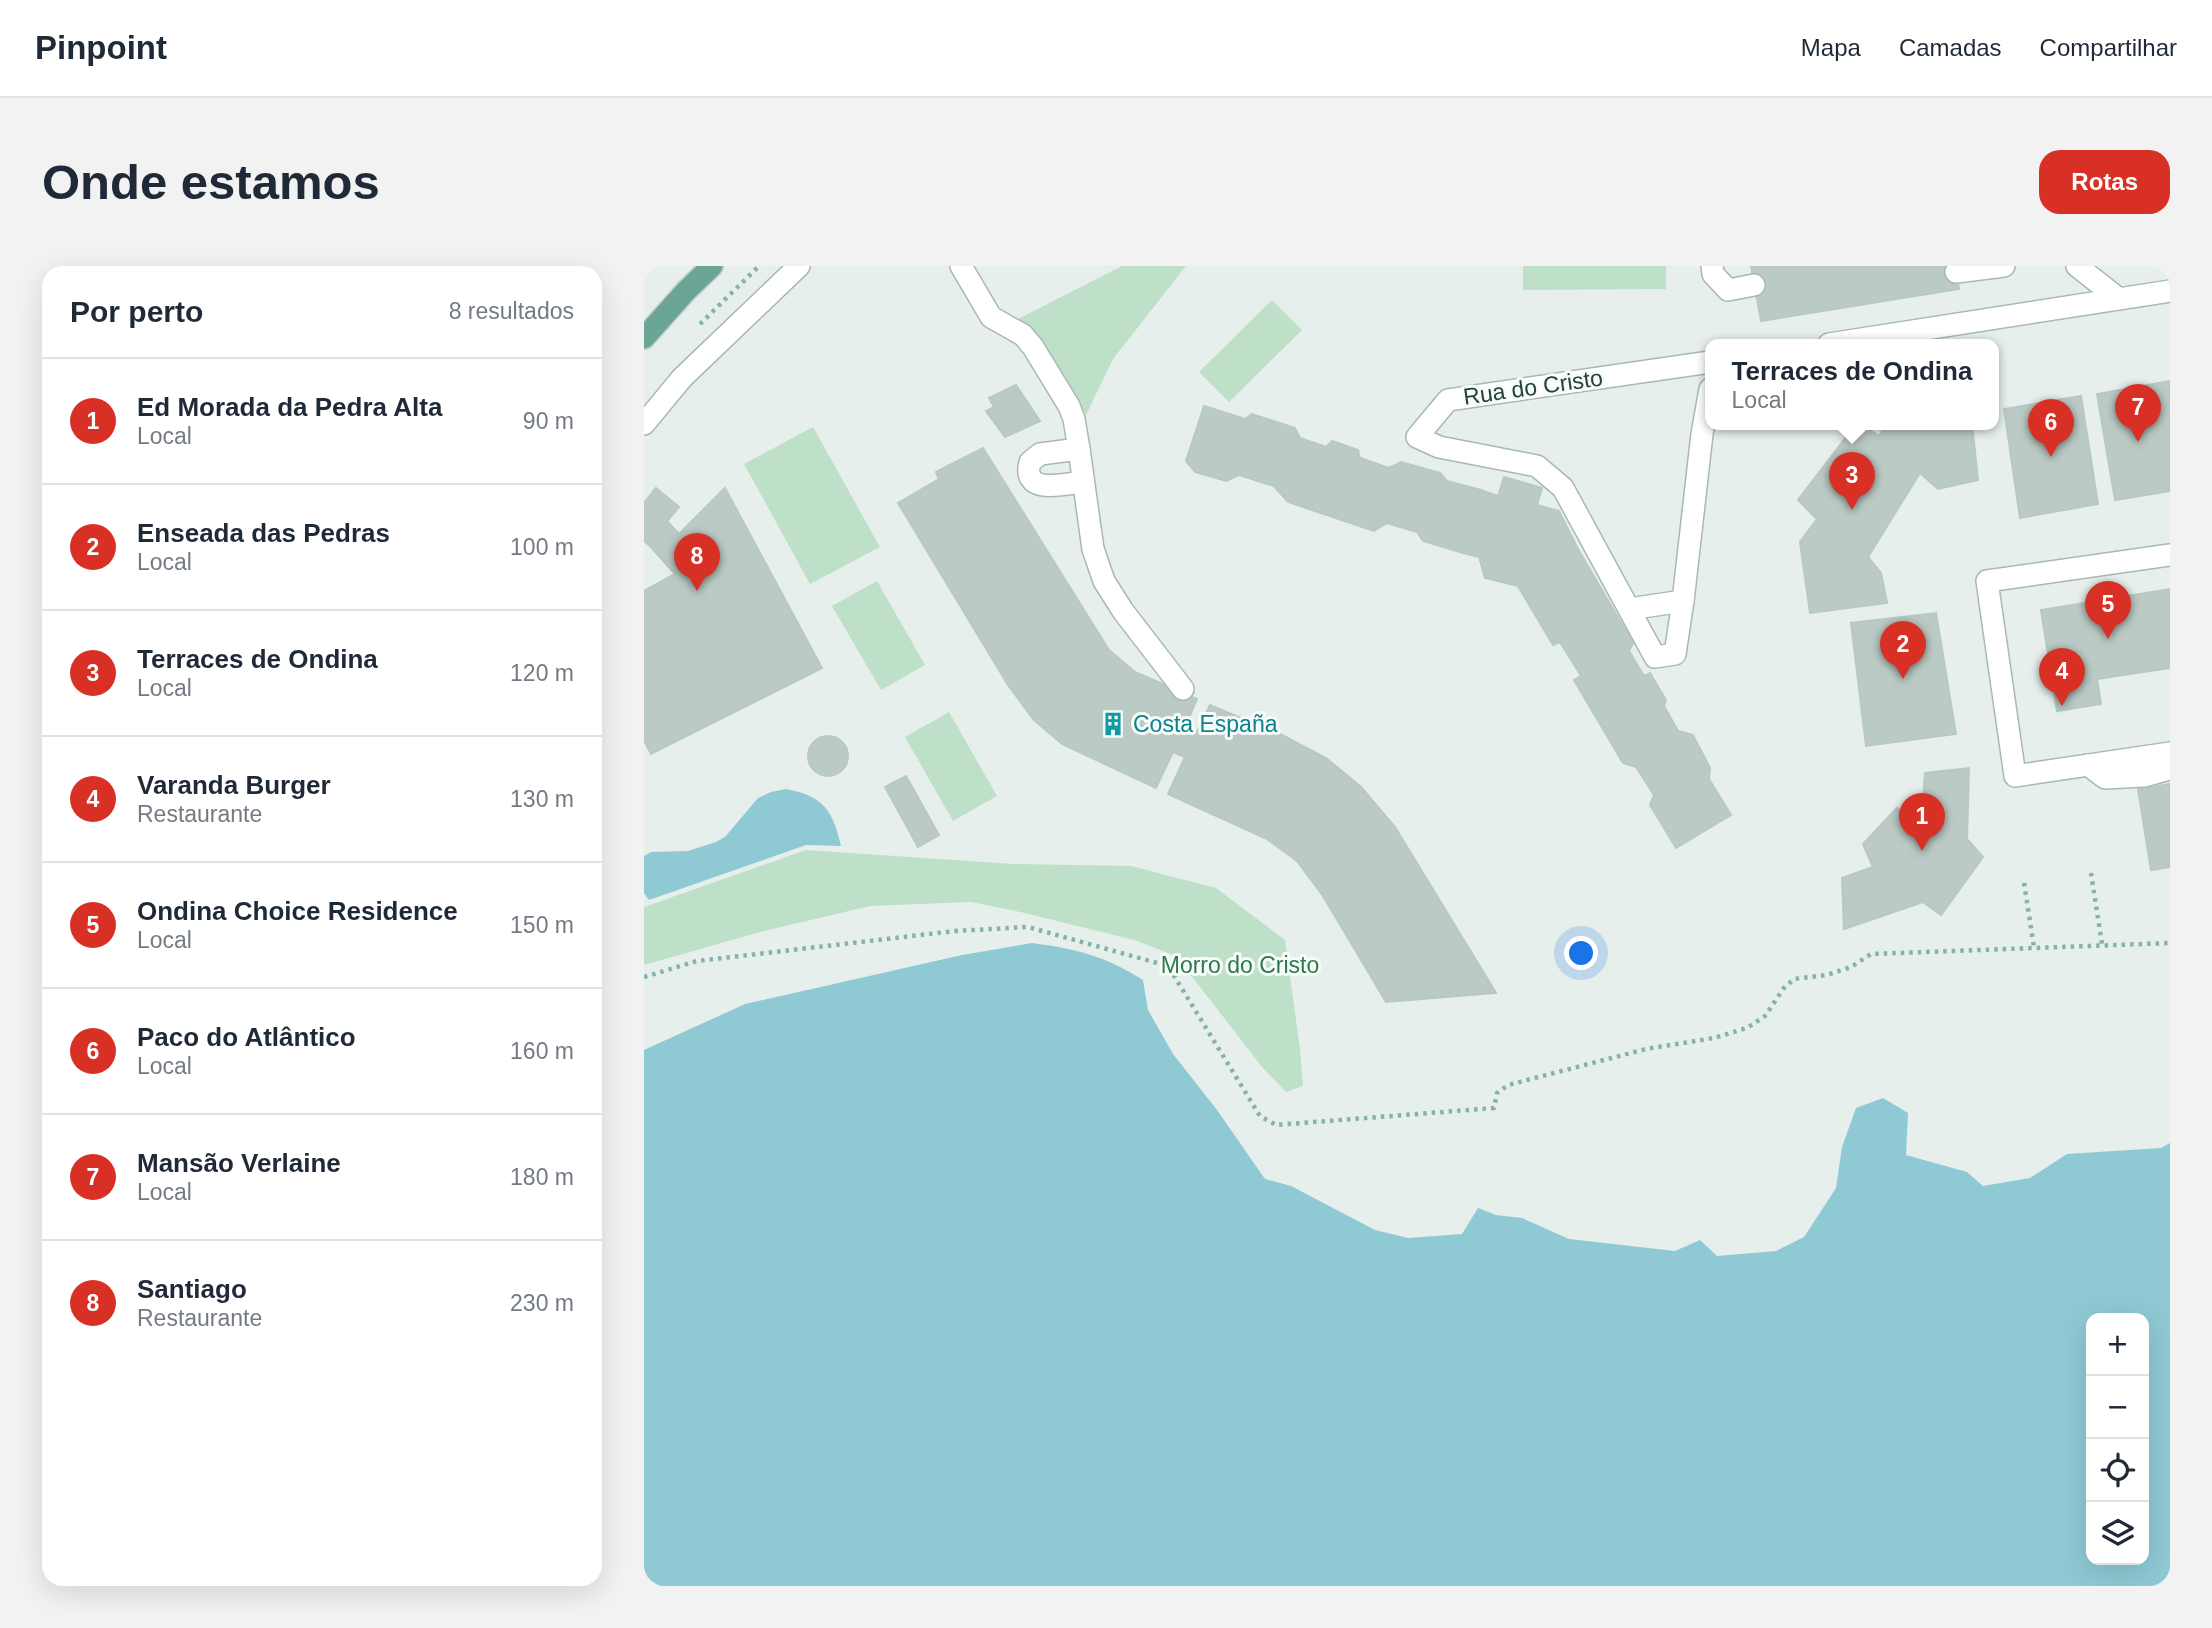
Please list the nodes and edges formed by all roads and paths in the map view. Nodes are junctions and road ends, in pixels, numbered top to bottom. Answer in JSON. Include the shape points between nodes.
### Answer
{"nodes":[{"id":1,"x":712,"y":266,"type":"edge"},
{"id":2,"x":799,"y":266,"type":"edge"},
{"id":3,"x":961,"y":266,"type":"edge"},
{"id":4,"x":1712,"y":266,"type":"edge"},
{"id":5,"x":2004,"y":266,"type":"edge"},
{"id":6,"x":2077,"y":266,"type":"edge"},
{"id":7,"x":1956,"y":272,"type":"dead end"},
{"id":8,"x":1754,"y":285,"type":"dead end"},
{"id":9,"x":2170,"y":291,"type":"edge"},
{"id":10,"x":2119,"y":299,"type":"junction"},
{"id":11,"x":644,"y":338,"type":"edge"},
{"id":12,"x":1861,"y":339,"type":"edge"},
{"id":13,"x":1705,"y":363,"type":"edge"},
{"id":14,"x":1705,"y":417,"type":"edge"},
{"id":15,"x":644,"y":424,"type":"edge"},
{"id":16,"x":1079,"y":449,"type":"junction"},
{"id":17,"x":1083,"y":482,"type":"junction"},
{"id":18,"x":2170,"y":555,"type":"edge"},
{"id":19,"x":1683,"y":601,"type":"junction"},
{"id":20,"x":1629,"y":609,"type":"junction"},
{"id":21,"x":1183,"y":689,"type":"dead end"},
{"id":22,"x":2170,"y":753,"type":"edge"},
{"id":23,"x":2088,"y":765,"type":"junction"},
{"id":24,"x":2170,"y":769,"type":"edge"},
{"id":25,"x":2091,"y":873,"type":"dead end"},
{"id":26,"x":2024,"y":883,"type":"dead end"},
{"id":27,"x":2170,"y":943,"type":"edge"},
{"id":28,"x":2102,"y":944,"type":"junction"},
{"id":29,"x":2034,"y":947,"type":"junction"},
{"id":30,"x":644,"y":977,"type":"edge"}],
"edges":[{"from":1,"to":11,"type":"main road"},
{"from":2,"to":15,"type":"street","via":[[682,378]]},
{"from":3,"to":16,"type":"street","via":[[990,317],[1023,335],[1032,347],[1069,406]]},
{"from":4,"to":8,"type":"street","via":[[1713,274],[1728,290]]},
{"from":5,"to":7,"type":"street"},
{"from":6,"to":10,"type":"street"},
{"from":9,"to":10,"type":"street"},
{"from":10,"to":12,"type":"street"},
{"from":13,"to":20,"type":"street","name":"Rua do Cristo","via":[[1448,400],[1417,436],[1439,447],[1537,466],[1563,488]]},
{"from":14,"to":19,"type":"street","name":"Rua do Cristo"},
{"from":16,"to":17,"type":"street"},
{"from":16,"to":17,"type":"street","via":[[1040,454],[1028,468],[1040,486]]},
{"from":17,"to":21,"type":"street","via":[[1093,549],[1104,581]]},
{"from":18,"to":23,"type":"street","via":[[1987,581],[2015,776]]},
{"from":19,"to":20,"type":"street"},
{"from":19,"to":20,"type":"street","name":"Rua do Cristo","via":[[1675,654],[1655,657]]},
{"from":22,"to":23,"type":"street"},
{"from":23,"to":24,"type":"street","via":[[2105,778]]},
{"from":25,"to":28,"type":"path"},
{"from":26,"to":29,"type":"path"},
{"from":27,"to":28,"type":"path"},
{"from":28,"to":29,"type":"path"},
{"from":29,"to":30,"type":"path","via":[[1871,954],[1827,975],[1794,979],[1765,1016],[1747,1028],[1508,1085],[1497,1093],[1494,1108],[1276,1125],[1260,1116],[1168,966],[1028,927],[955,931],[698,961]]}]}
